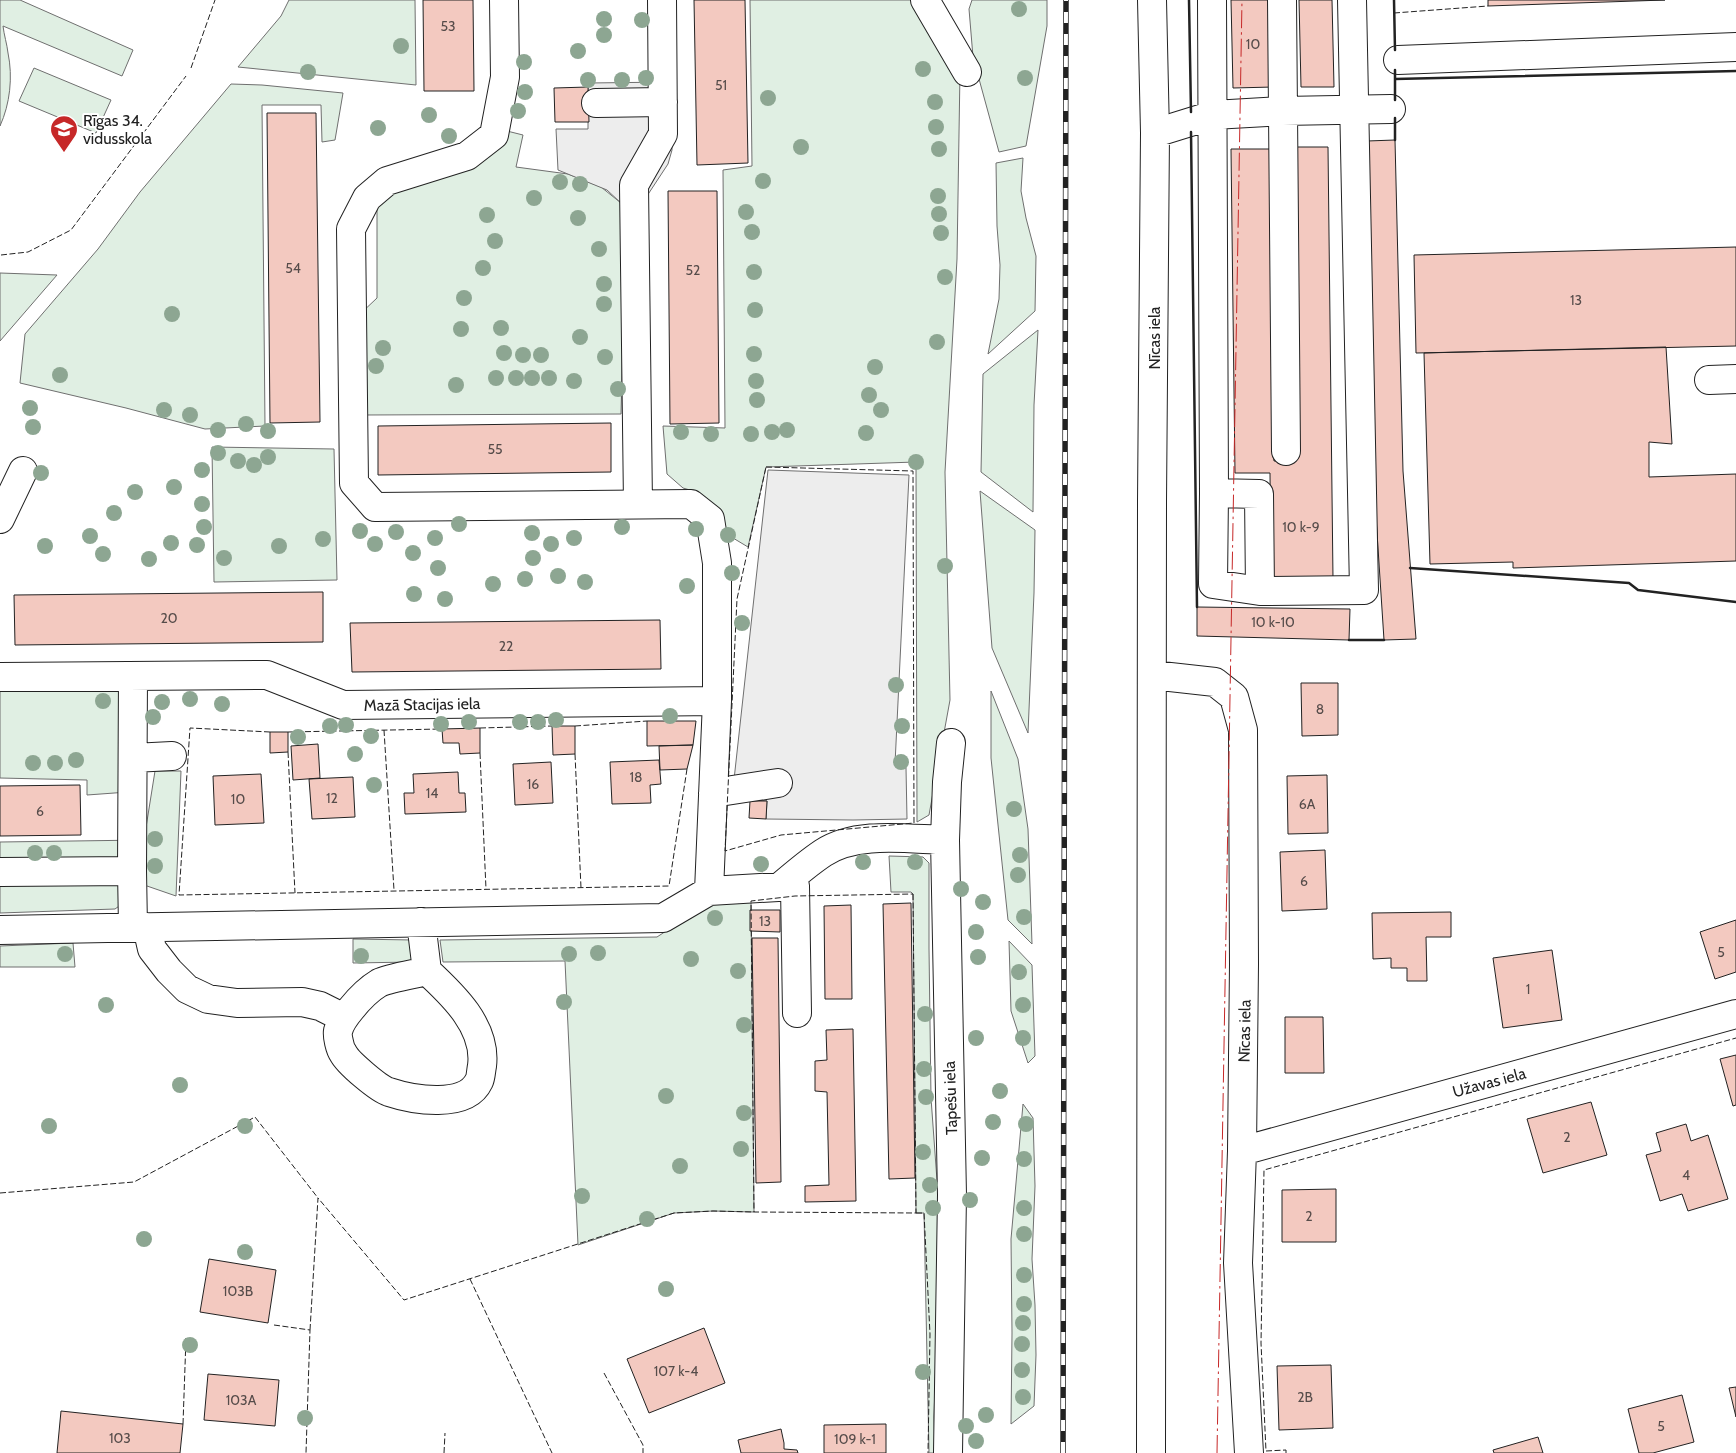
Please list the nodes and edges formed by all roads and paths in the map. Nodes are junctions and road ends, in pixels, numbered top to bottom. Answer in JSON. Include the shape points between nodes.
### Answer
{"nodes":[{"id":1,"x":504,"y":0,"type":"edge"},
{"id":2,"x":662,"y":0,"type":"edge"},
{"id":3,"x":926,"y":0,"type":"edge"},
{"id":4,"x":1152,"y":0,"type":"edge"},
{"id":5,"x":1212,"y":0,"type":"edge"},
{"id":6,"x":1282,"y":0,"type":"edge"},
{"id":7,"x":1352,"y":0,"type":"edge"},
{"id":8,"x":1736,"y":47,"type":"edge"},
{"id":9,"x":1398,"y":60,"type":"dead end"},
{"id":10,"x":967,"y":72,"type":"dead end"},
{"id":11,"x":663,"y":102,"type":"junction"},
{"id":12,"x":596,"y":103,"type":"dead end"},
{"id":13,"x":1392,"y":109,"type":"dead end"},
{"id":14,"x":1283,"y":111,"type":"junction"},
{"id":15,"x":1353,"y":111,"type":"junction"},
{"id":16,"x":1213,"y":115,"type":"junction"},
{"id":17,"x":1155,"y":133,"type":"junction"},
{"id":18,"x":1736,"y":379,"type":"edge"},
{"id":19,"x":1709,"y":380,"type":"dead end"},
{"id":20,"x":1286,"y":451,"type":"dead end"},
{"id":21,"x":23,"y":471,"type":"dead end"},
{"id":22,"x":1214,"y":493,"type":"junction"},
{"id":23,"x":638,"y":504,"type":"junction"},
{"id":24,"x":0,"y":519,"type":"edge"},
{"id":25,"x":1260,"y":591,"type":"junction"},
{"id":26,"x":1152,"y":675,"type":"junction"},
{"id":27,"x":133,"y":676,"type":"junction"},
{"id":28,"x":0,"y":677,"type":"edge"},
{"id":29,"x":717,"y":701,"type":"junction"},
{"id":30,"x":951,"y":743,"type":"dead end"},
{"id":31,"x":172,"y":756,"type":"dead end"},
{"id":32,"x":133,"y":758,"type":"junction"},
{"id":33,"x":778,"y":783,"type":"dead end"},
{"id":34,"x":713,"y":793,"type":"junction"},
{"id":35,"x":945,"y":840,"type":"junction"},
{"id":36,"x":132,"y":871,"type":"junction"},
{"id":37,"x":0,"y":872,"type":"edge"},
{"id":38,"x":780,"y":886,"type":"junction"},
{"id":39,"x":709,"y":891,"type":"junction"},
{"id":40,"x":421,"y":922,"type":"junction"},
{"id":41,"x":140,"y":927,"type":"junction"},
{"id":42,"x":0,"y":930,"type":"edge"},
{"id":43,"x":427,"y":971,"type":"junction"},
{"id":44,"x":797,"y":1013,"type":"dead end"},
{"id":45,"x":1736,"y":1014,"type":"edge"},
{"id":46,"x":344,"y":1018,"type":"junction"},
{"id":47,"x":1242,"y":1151,"type":"junction"},
{"id":48,"x":948,"y":1453,"type":"edge"},
{"id":49,"x":1151,"y":1453,"type":"edge"},
{"id":50,"x":1249,"y":1453,"type":"edge"}],
"edges":[{"from":1,"to":23,"type":"street","via":[[505,77],[494,135],[467,156],[387,181],[366,198],[351,229],[354,483],[375,508]]},
{"from":2,"to":11,"type":"street"},
{"from":3,"to":10,"type":"street"},
{"from":4,"to":17,"type":"street","name":"Nīcas iela"},
{"from":5,"to":16,"type":"street"},
{"from":6,"to":14,"type":"street"},
{"from":7,"to":15,"type":"street"},
{"from":8,"to":9,"type":"street"},
{"from":11,"to":12,"type":"street"},
{"from":11,"to":23,"type":"street","via":[[664,134],[634,185]]},
{"from":13,"to":15,"type":"street"},
{"from":14,"to":15,"type":"street"},
{"from":14,"to":16,"type":"street"},
{"from":14,"to":20,"type":"street"},
{"from":15,"to":25,"type":"street","via":[[1364,590]]},
{"from":16,"to":17,"type":"street"},
{"from":16,"to":22,"type":"street"},
{"from":17,"to":26,"type":"street","name":"Nīcas iela"},
{"from":18,"to":19,"type":"street"},
{"from":21,"to":24,"type":"street"},
{"from":22,"to":25,"type":"street","via":[[1213,584]]},
{"from":22,"to":25,"type":"street","via":[[1259,494]]},
{"from":23,"to":29,"type":"street","via":[[691,504],[710,519],[718,563]]},
{"from":26,"to":47,"type":"street","name":"Nīcas iela","via":[[1215,682],[1234,697],[1243,730]]},
{"from":26,"to":49,"type":"street","name":"Nīcas iela"},
{"from":27,"to":28,"type":"street","name":"Mazā Stacijas iela"},
{"from":27,"to":29,"type":"street","name":"Mazā Stacijas iela","via":[[267,675],[344,705]]},
{"from":27,"to":32,"type":"street"},
{"from":29,"to":34,"type":"street"},
{"from":30,"to":35,"type":"street","name":"Tapešu iela"},
{"from":31,"to":32,"type":"street"},
{"from":32,"to":36,"type":"street"},
{"from":33,"to":34,"type":"street"},
{"from":34,"to":39,"type":"street"},
{"from":35,"to":38,"type":"street","via":[[854,840],[824,852]]},
{"from":35,"to":48,"type":"street","name":"Tapešu iela","via":[[952,1195]]},
{"from":36,"to":37,"type":"street"},
{"from":36,"to":41,"type":"street"},
{"from":38,"to":39,"type":"street"},
{"from":38,"to":44,"type":"street","via":[[795,886]]},
{"from":39,"to":40,"type":"street","via":[[663,918]]},
{"from":40,"to":41,"type":"street"},
{"from":40,"to":43,"type":"street"},
{"from":41,"to":42,"type":"street"},
{"from":41,"to":46,"type":"street","via":[[152,950],[169,971],[188,989],[208,999],[237,1003],[302,1002],[320,1006]]},
{"from":43,"to":46,"type":"street","via":[[380,982],[358,1000]]},
{"from":43,"to":46,"type":"street","via":[[451,993],[477,1031],[482,1063],[480,1080],[471,1091],[455,1099],[434,1100],[387,1092],[366,1077],[343,1053],[338,1032]]},
{"from":45,"to":47,"type":"street","name":"Užavas iela"},
{"from":47,"to":50,"type":"street","name":"Nīcas iela","via":[[1238,1263]]}]}
